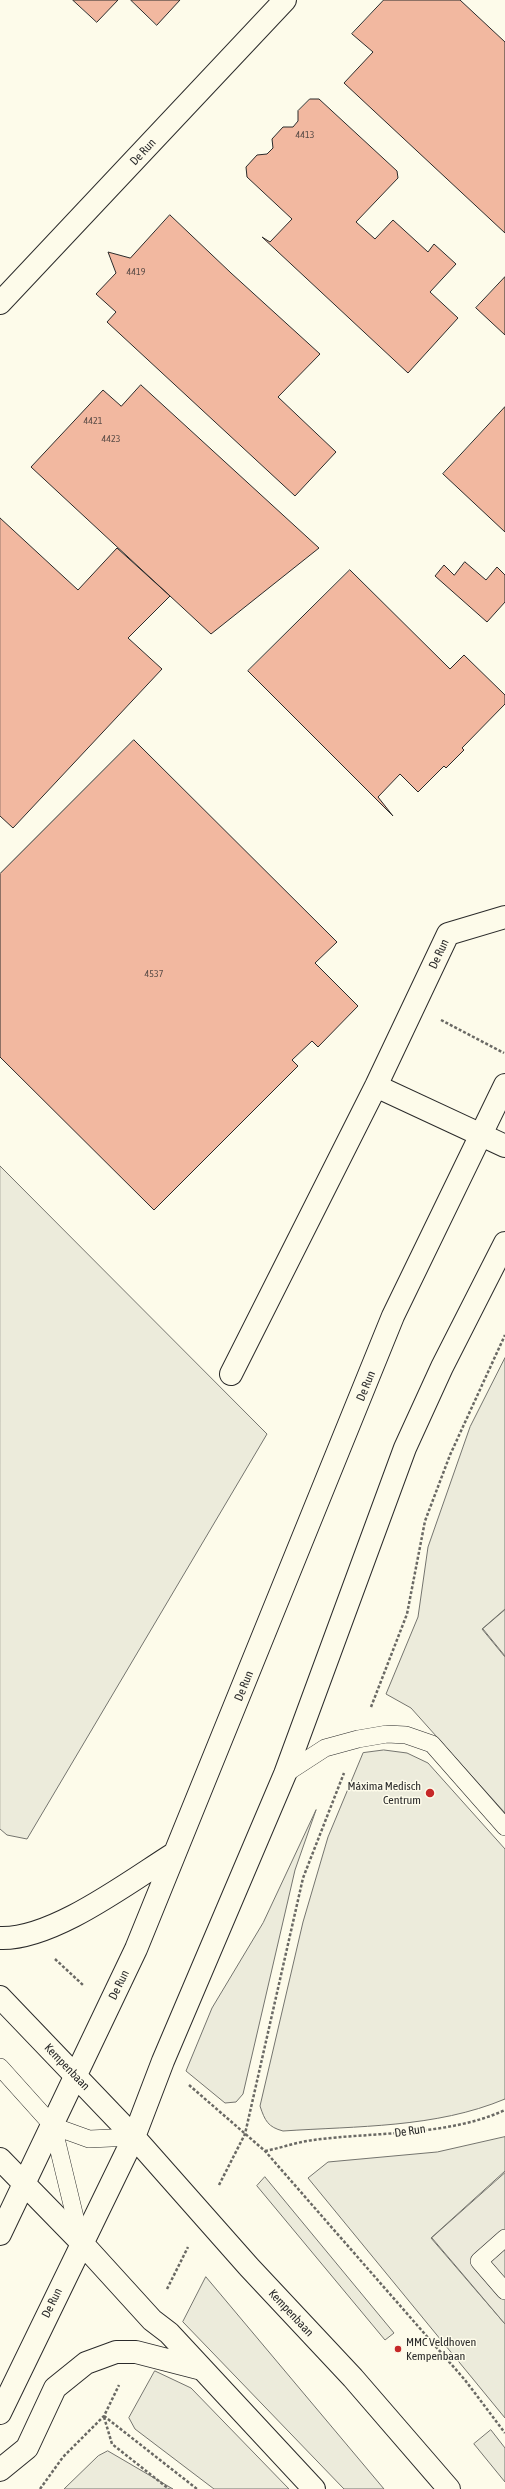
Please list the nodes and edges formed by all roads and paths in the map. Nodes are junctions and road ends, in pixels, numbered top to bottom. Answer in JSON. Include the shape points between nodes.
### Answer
{"nodes":[{"id":1,"x":285,"y":0,"type":"edge"},
{"id":2,"x":0,"y":304,"type":"edge"},
{"id":3,"x":505,"y":917,"type":"edge"},
{"id":4,"x":414,"y":1005,"type":"junction"},
{"id":5,"x":505,"y":1054,"type":"edge"},
{"id":6,"x":505,"y":1085,"type":"edge"},
{"id":7,"x":376,"y":1086,"type":"junction"},
{"id":8,"x":480,"y":1135,"type":"junction"},
{"id":9,"x":505,"y":1146,"type":"edge"},
{"id":10,"x":505,"y":1243,"type":"edge"},
{"id":11,"x":232,"y":1374,"type":"dead end"},
{"id":12,"x":285,"y":1774,"type":"junction"},
{"id":13,"x":505,"y":1827,"type":"edge"},
{"id":14,"x":175,"y":1853,"type":"junction"},
{"id":15,"x":0,"y":1938,"type":"edge"},
{"id":16,"x":0,"y":1997,"type":"edge"},
{"id":17,"x":0,"y":2066,"type":"edge"},
{"id":18,"x":76,"y":2077,"type":"junction"},
{"id":19,"x":505,"y":2110,"type":"edge"},
{"id":20,"x":54,"y":2126,"type":"junction"},
{"id":21,"x":245,"y":2134,"type":"dead end"},
{"id":22,"x":134,"y":2137,"type":"junction"},
{"id":23,"x":265,"y":2151,"type":"junction"},
{"id":24,"x":0,"y":2160,"type":"edge"},
{"id":25,"x":24,"y":2184,"type":"junction"},
{"id":26,"x":0,"y":2234,"type":"edge"},
{"id":27,"x":505,"y":2238,"type":"edge"},
{"id":28,"x":81,"y":2242,"type":"junction"},
{"id":29,"x":505,"y":2291,"type":"edge"},
{"id":30,"x":202,"y":2369,"type":"junction"},
{"id":31,"x":0,"y":2412,"type":"edge"},
{"id":32,"x":505,"y":2433,"type":"edge"},
{"id":33,"x":0,"y":2470,"type":"edge"},
{"id":34,"x":168,"y":2489,"type":"edge"},
{"id":35,"x":197,"y":2489,"type":"edge"},
{"id":36,"x":314,"y":2489,"type":"edge"},
{"id":37,"x":449,"y":2489,"type":"edge"}],
"edges":[{"from":1,"to":2,"type":"main road","name":"De Run"},
{"from":3,"to":4,"type":"main road","name":"De Run","via":[[448,934]]},
{"from":4,"to":5,"type":"path"},
{"from":4,"to":7,"type":"main road","name":"De Run"},
{"from":6,"to":8,"type":"main road","name":"De Run"},
{"from":7,"to":8,"type":"main road"},
{"from":7,"to":11,"type":"main road","name":"De Run"},
{"from":8,"to":9,"type":"main road"},
{"from":8,"to":14,"type":"main road","name":"De Run","via":[[393,1316]]},
{"from":10,"to":12,"type":"main road","name":"De Run","via":[[442,1367],[406,1448]]},
{"from":12,"to":13,"type":"lane","via":[[325,1748],[365,1737],[406,1735],[432,1744]]},
{"from":12,"to":22,"type":"main road","name":"De Run","via":[[163,2062]]},
{"from":14,"to":15,"type":"main road","via":[[71,1917],[29,1935]]},
{"from":14,"to":18,"type":"main road","name":"De Run","via":[[136,1949]]},
{"from":16,"to":18,"type":"main road","name":"Kempenbaan"},
{"from":17,"to":20,"type":"lane"},
{"from":18,"to":20,"type":"main road","name":"De Run"},
{"from":18,"to":22,"type":"main road","name":"Kempenbaan"},
{"from":19,"to":23,"type":"path","name":"De Run","via":[[488,2118],[409,2132],[312,2140]]},
{"from":20,"to":22,"type":"lane","via":[[89,2139]]},
{"from":20,"to":25,"type":"main road","name":"De Run"},
{"from":20,"to":28,"type":"lane"},
{"from":21,"to":23,"type":"path"},
{"from":22,"to":28,"type":"main road","name":"De Run"},
{"from":22,"to":37,"type":"main road","name":"Kempenbaan"},
{"from":23,"to":32,"type":"path","via":[[465,2380]]},
{"from":24,"to":25,"type":"main road"},
{"from":25,"to":26,"type":"main road","name":"De Run"},
{"from":25,"to":28,"type":"main road"},
{"from":27,"to":29,"type":"lane","via":[[479,2261]]},
{"from":28,"to":30,"type":"main road","via":[[152,2320],[169,2333]]},
{"from":28,"to":31,"type":"main road","name":"De Run"},
{"from":30,"to":33,"type":"main road","via":[[136,2352],[116,2352],[86,2363],[55,2388],[27,2448]]},
{"from":30,"to":36,"type":"main road"},
{"from":34,"to":35,"type":"path","via":[[112,2444],[104,2416]]}]}
